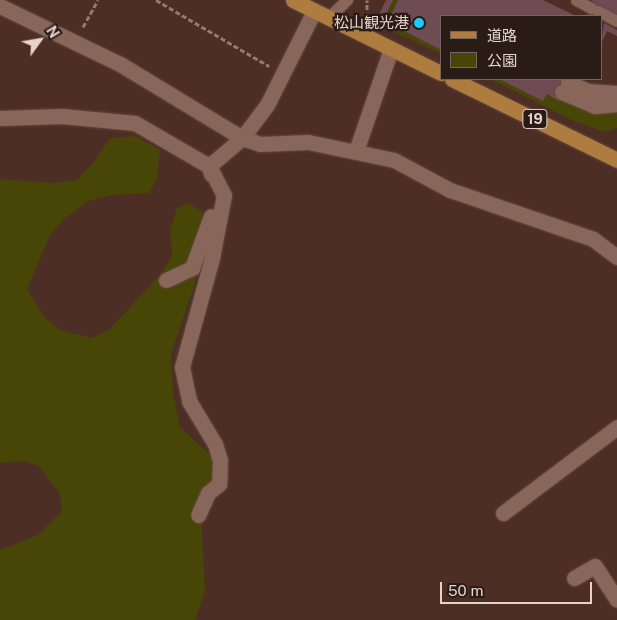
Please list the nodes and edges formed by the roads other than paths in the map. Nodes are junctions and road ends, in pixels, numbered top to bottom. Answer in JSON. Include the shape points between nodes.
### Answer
{"nodes":[{"id":1,"x":293,"y":0,"type":"edge"},
{"id":2,"x":347,"y":0,"type":"edge"},
{"id":3,"x":576,"y":0,"type":"edge"},
{"id":4,"x":0,"y":6,"type":"edge"},
{"id":5,"x":314,"y":11,"type":"junction"},
{"id":6,"x":328,"y":18,"type":"junction"},
{"id":7,"x":617,"y":21,"type":"edge"},
{"id":8,"x":391,"y":49,"type":"junction"},
{"id":9,"x":440,"y":73,"type":"edge"},
{"id":10,"x":454,"y":80,"type":"edge"},
{"id":11,"x":617,"y":93,"type":"edge"},
{"id":12,"x":617,"y":104,"type":"edge"},
{"id":13,"x":0,"y":118,"type":"edge"},
{"id":14,"x":242,"y":138,"type":"junction"},
{"id":15,"x":356,"y":151,"type":"junction"},
{"id":16,"x":617,"y":160,"type":"edge"},
{"id":17,"x":209,"y":166,"type":"junction"},
{"id":18,"x":617,"y":257,"type":"edge"},
{"id":19,"x":166,"y":280,"type":"dead end"},
{"id":20,"x":617,"y":427,"type":"edge"},
{"id":21,"x":503,"y":513,"type":"dead end"},
{"id":22,"x":198,"y":514,"type":"dead end"},
{"id":23,"x":574,"y":578,"type":"dead end"},
{"id":24,"x":617,"y":600,"type":"edge"}],
"edges":[{"from":1,"to":5,"type":"main road"},
{"from":2,"to":6,"type":"lane"},
{"from":3,"to":7,"type":"lane"},
{"from":4,"to":14,"type":"street","via":[[75,41]]},
{"from":5,"to":6,"type":"main road"},
{"from":5,"to":14,"type":"street","via":[[267,105]]},
{"from":6,"to":8,"type":"main road"},
{"from":8,"to":9,"type":"main road"},
{"from":8,"to":15,"type":"street"},
{"from":10,"to":16,"type":"main road","number":"19"},
{"from":11,"to":12,"type":"street","via":[[565,87],[595,106]]},
{"from":13,"to":17,"type":"street","via":[[62,116],[135,123]]},
{"from":14,"to":15,"type":"street","via":[[260,144],[308,142]]},
{"from":14,"to":17,"type":"street"},
{"from":15,"to":18,"type":"street","via":[[394,160],[450,190],[593,239]]},
{"from":17,"to":19,"type":"street","via":[[216,194],[203,243],[192,268]]},
{"from":17,"to":22,"type":"street","via":[[224,195],[212,258],[182,367],[185,391],[215,444],[221,477],[220,484],[208,493]]},
{"from":20,"to":21,"type":"street"},
{"from":23,"to":24,"type":"street","via":[[595,566]]}]}
